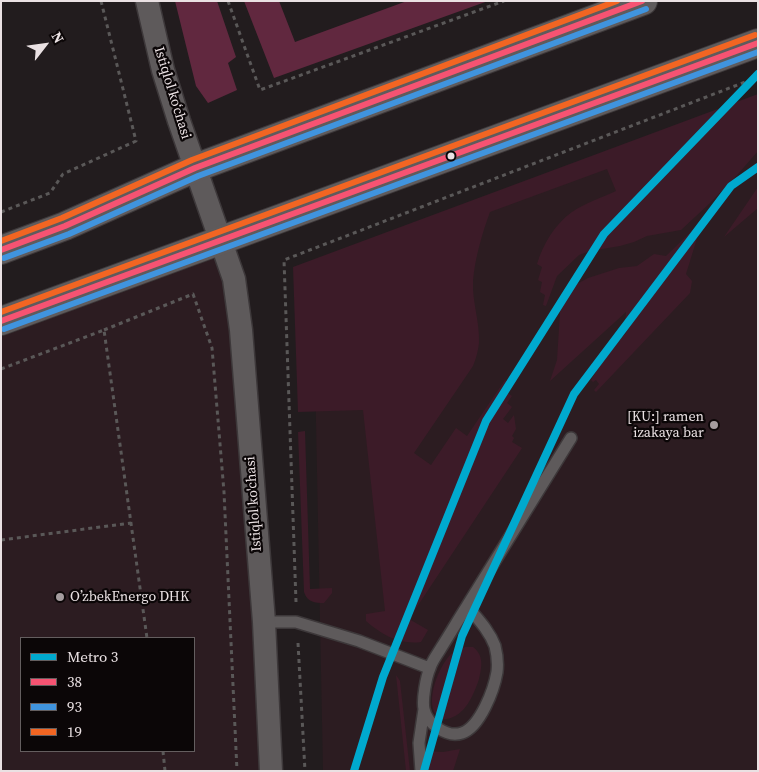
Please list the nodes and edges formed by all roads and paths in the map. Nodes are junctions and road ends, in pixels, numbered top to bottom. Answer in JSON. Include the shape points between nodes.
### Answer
{"nodes":[{"id":1,"x":101,"y":1,"type":"edge"},
{"id":2,"x":147,"y":1,"type":"edge"},
{"id":3,"x":228,"y":1,"type":"edge"},
{"id":4,"x":504,"y":1,"type":"edge"},
{"id":5,"x":643,"y":1,"type":"edge"},
{"id":6,"x":758,"y":43,"type":"edge"},
{"id":7,"x":758,"y":77,"type":"edge"},
{"id":8,"x":195,"y":168,"type":"junction"},
{"id":9,"x":1,"y":212,"type":"edge"},
{"id":10,"x":220,"y":240,"type":"junction"},
{"id":11,"x":1,"y":250,"type":"edge"},
{"id":12,"x":1,"y":321,"type":"edge"},
{"id":13,"x":104,"y":330,"type":"junction"},
{"id":14,"x":1,"y":369,"type":"edge"},
{"id":15,"x":571,"y":438,"type":"dead end"},
{"id":16,"x":131,"y":523,"type":"junction"},
{"id":17,"x":1,"y":540,"type":"edge"},
{"id":18,"x":467,"y":606,"type":"junction"},
{"id":19,"x":264,"y":622,"type":"junction"},
{"id":20,"x":296,"y":622,"type":"junction"},
{"id":21,"x":147,"y":637,"type":"edge"},
{"id":22,"x":429,"y":668,"type":"junction"},
{"id":23,"x":424,"y":709,"type":"junction"},
{"id":24,"x":162,"y":752,"type":"edge"},
{"id":25,"x":165,"y":771,"type":"edge"},
{"id":26,"x":237,"y":771,"type":"edge"},
{"id":27,"x":271,"y":771,"type":"edge"},
{"id":28,"x":306,"y":771,"type":"edge"},
{"id":29,"x":421,"y":771,"type":"edge"}],
"edges":[{"from":1,"to":9,"type":"path","via":[[136,141],[63,174],[50,193]]},
{"from":2,"to":8,"type":"street","name":"Istiqlol ko‘chasi","via":[[163,70]]},
{"from":3,"to":4,"type":"path","via":[[260,90]]},
{"from":5,"to":8,"type":"main road"},
{"from":6,"to":10,"type":"main road"},
{"from":7,"to":20,"type":"path","via":[[284,260]]},
{"from":8,"to":10,"type":"street","name":"Istiqlol ko‘chasi"},
{"from":8,"to":11,"type":"main road","via":[[65,226]]},
{"from":10,"to":12,"type":"main road"},
{"from":10,"to":19,"type":"street","name":"Istiqlol ko'chasi","via":[[234,279],[241,330]]},
{"from":13,"to":14,"type":"path"},
{"from":13,"to":16,"type":"path"},
{"from":13,"to":26,"type":"path","via":[[193,294],[212,348],[224,492]]},
{"from":15,"to":18,"type":"lane"},
{"from":16,"to":17,"type":"path"},
{"from":16,"to":21,"type":"path"},
{"from":18,"to":22,"type":"lane"},
{"from":18,"to":23,"type":"lane","via":[[491,636],[496,648],[497,672],[484,709],[470,728],[455,734],[439,729]]},
{"from":19,"to":20,"type":"lane"},
{"from":19,"to":27,"type":"street","name":"Istiqlol ko'chasi"},
{"from":20,"to":22,"type":"lane","via":[[359,641]]},
{"from":20,"to":28,"type":"path"},
{"from":22,"to":23,"type":"lane","via":[[424,688]]},
{"from":23,"to":29,"type":"lane","via":[[419,743]]},
{"from":24,"to":25,"type":"path"}]}
